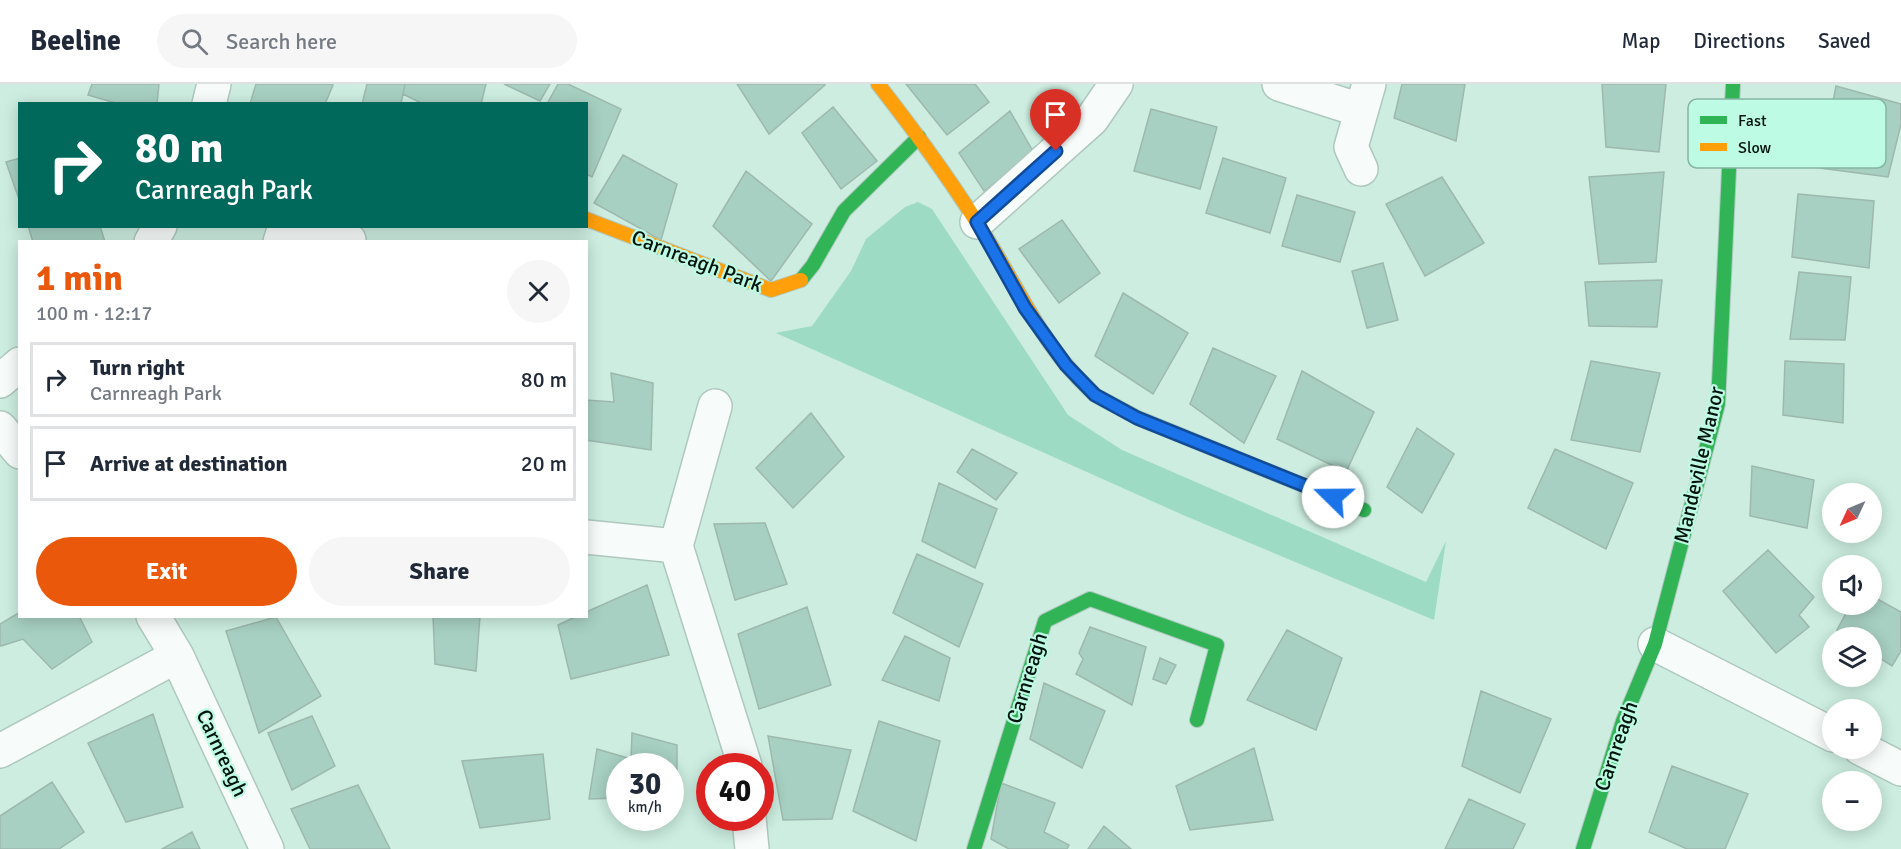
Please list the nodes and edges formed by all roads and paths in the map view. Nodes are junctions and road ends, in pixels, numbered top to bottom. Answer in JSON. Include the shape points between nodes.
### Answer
{"nodes":[{"id":1,"x":214,"y":84,"type":"edge"},
{"id":2,"x":878,"y":84,"type":"edge"},
{"id":3,"x":1116,"y":84,"type":"edge"},
{"id":4,"x":1279,"y":84,"type":"edge"},
{"id":5,"x":1733,"y":84,"type":"edge"},
{"id":6,"x":1365,"y":97,"type":"edge"},
{"id":7,"x":1732,"y":99,"type":"edge"},
{"id":8,"x":210,"y":102,"type":"edge"},
{"id":9,"x":919,"y":137,"type":"junction"},
{"id":10,"x":1729,"y":168,"type":"edge"},
{"id":11,"x":1361,"y":169,"type":"dead end"},
{"id":12,"x":588,"y":220,"type":"edge"},
{"id":13,"x":977,"y":222,"type":"junction"},
{"id":14,"x":309,"y":228,"type":"edge"},
{"id":15,"x":349,"y":240,"type":"dead end"},
{"id":16,"x":18,"y":366,"type":"edge"},
{"id":17,"x":0,"y":381,"type":"edge"},
{"id":18,"x":715,"y":406,"type":"dead end"},
{"id":19,"x":0,"y":428,"type":"edge"},
{"id":20,"x":18,"y":450,"type":"edge"},
{"id":21,"x":1364,"y":510,"type":"dead end"},
{"id":22,"x":588,"y":537,"type":"edge"},
{"id":23,"x":676,"y":546,"type":"junction"},
{"id":24,"x":154,"y":618,"type":"edge"},
{"id":25,"x":1655,"y":644,"type":"junction"},
{"id":26,"x":177,"y":656,"type":"junction"},
{"id":27,"x":1197,"y":720,"type":"dead end"},
{"id":28,"x":1822,"y":729,"type":"edge"},
{"id":29,"x":0,"y":751,"type":"edge"},
{"id":30,"x":741,"y":753,"type":"edge"},
{"id":31,"x":1880,"y":759,"type":"edge"},
{"id":32,"x":1901,"y":770,"type":"edge"},
{"id":33,"x":750,"y":831,"type":"edge"},
{"id":34,"x":267,"y":849,"type":"edge"},
{"id":35,"x":752,"y":849,"type":"edge"},
{"id":36,"x":974,"y":849,"type":"edge"},
{"id":37,"x":1583,"y":849,"type":"edge"}],
"edges":[{"from":1,"to":8,"type":"street"},
{"from":2,"to":9,"type":"street"},
{"from":3,"to":13,"type":"street","via":[[1092,119]]},
{"from":4,"to":6,"type":"street"},
{"from":5,"to":7,"type":"street","name":"Mandeville Manor"},
{"from":6,"to":11,"type":"street","via":[[1351,147]]},
{"from":9,"to":12,"type":"street","name":"Carnreagh Park","via":[[844,211],[799,282],[771,290]]},
{"from":9,"to":13,"type":"street"},
{"from":10,"to":25,"type":"street","name":"Mandeville Manor","via":[[1718,404]]},
{"from":13,"to":21,"type":"street","via":[[1025,308],[1066,365],[1095,395],[1137,418]]},
{"from":14,"to":15,"type":"street"},
{"from":16,"to":17,"type":"street"},
{"from":18,"to":23,"type":"street"},
{"from":19,"to":20,"type":"street"},
{"from":22,"to":23,"type":"street"},
{"from":23,"to":30,"type":"street"},
{"from":24,"to":26,"type":"street","name":"Carnreagh"},
{"from":25,"to":28,"type":"street"},
{"from":25,"to":37,"type":"street","name":"Carnreagh","via":[[1623,721]]},
{"from":26,"to":29,"type":"street"},
{"from":26,"to":34,"type":"street","name":"Carnreagh"},
{"from":27,"to":36,"type":"street","name":"Carnreagh","via":[[1217,645],[1090,599],[1045,621]]},
{"from":31,"to":32,"type":"street"},
{"from":33,"to":35,"type":"street"}]}
